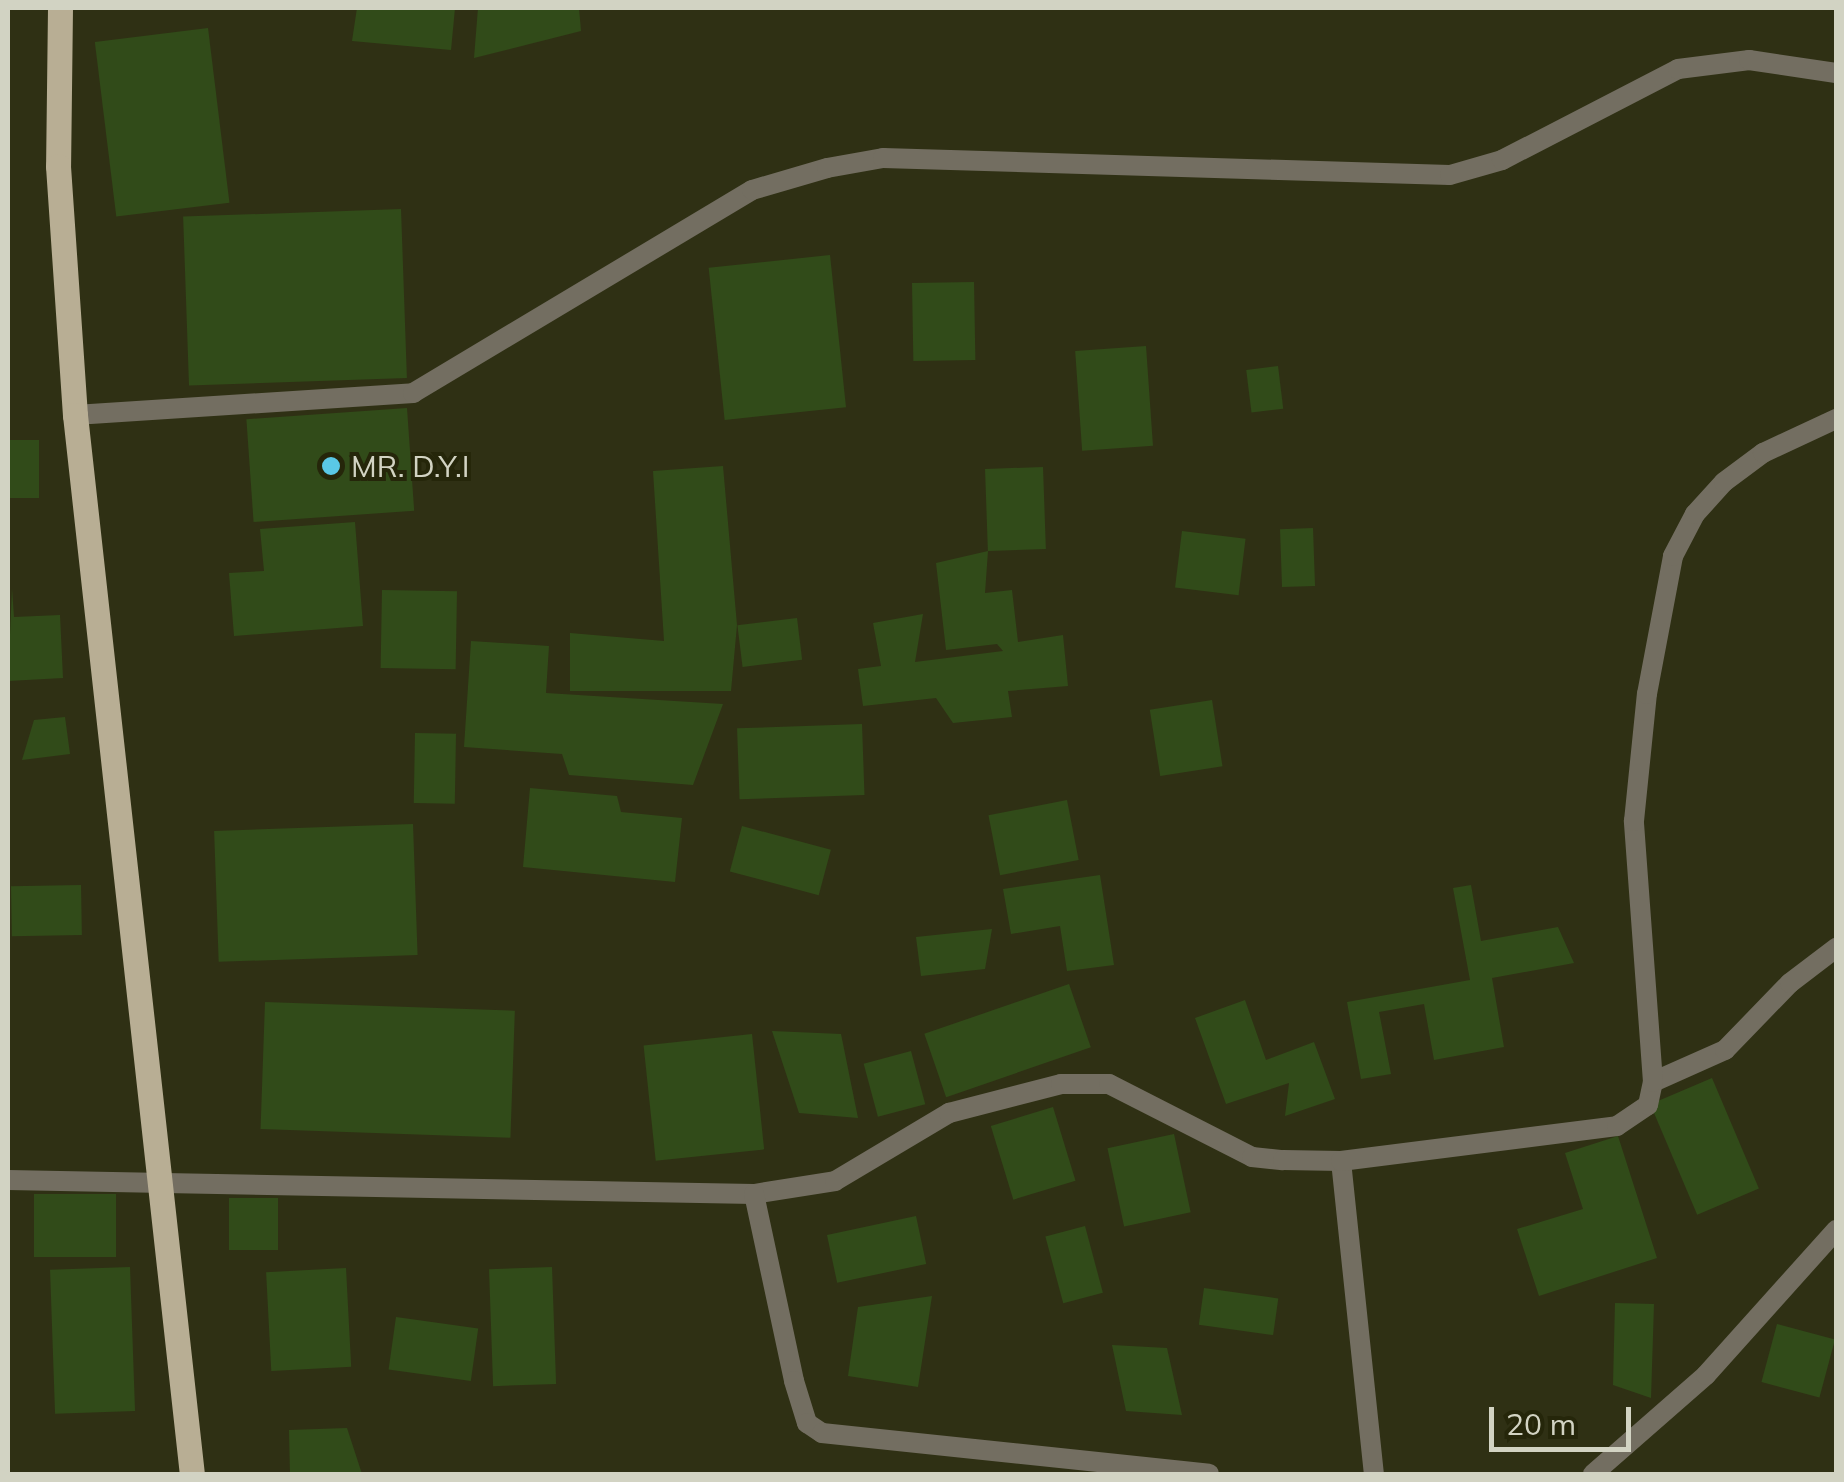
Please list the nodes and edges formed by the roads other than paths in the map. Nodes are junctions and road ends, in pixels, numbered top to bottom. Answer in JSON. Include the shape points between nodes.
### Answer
{"nodes":[{"id":1,"x":60,"y":8,"type":"edge"},
{"id":2,"x":1836,"y":74,"type":"edge"},
{"id":3,"x":76,"y":415,"type":"junction"},
{"id":4,"x":1836,"y":420,"type":"edge"},
{"id":5,"x":1836,"y":948,"type":"edge"},
{"id":6,"x":1653,"y":1082,"type":"junction"},
{"id":7,"x":1341,"y":1161,"type":"junction"},
{"id":8,"x":8,"y":1180,"type":"edge"},
{"id":9,"x":155,"y":1180,"type":"junction"},
{"id":10,"x":754,"y":1194,"type":"junction"},
{"id":11,"x":1836,"y":1230,"type":"edge"},
{"id":12,"x":192,"y":1474,"type":"edge"},
{"id":13,"x":1209,"y":1474,"type":"edge"},
{"id":14,"x":1374,"y":1474,"type":"edge"},
{"id":15,"x":1593,"y":1474,"type":"edge"}],
"edges":[{"from":1,"to":3,"type":"main road","via":[[58,166]]},
{"from":2,"to":3,"type":"street","via":[[1750,60],[1678,69],[1502,160],[1450,175],[883,158],[827,168],[752,190],[412,392]]},
{"from":3,"to":9,"type":"main road"},
{"from":4,"to":6,"type":"street","via":[[1763,453],[1724,482],[1695,514],[1673,556],[1647,694],[1634,821]]},
{"from":5,"to":6,"type":"street","via":[[1725,1050]]},
{"from":6,"to":7,"type":"street","via":[[1648,1105],[1617,1126]]},
{"from":7,"to":10,"type":"street","via":[[1252,1156],[1109,1084],[1061,1084],[949,1113],[835,1181]]},
{"from":7,"to":14,"type":"street"},
{"from":8,"to":9,"type":"street"},
{"from":9,"to":10,"type":"street"},
{"from":9,"to":12,"type":"main road"},
{"from":10,"to":13,"type":"street","via":[[794,1381],[807,1423],[822,1433]]},
{"from":11,"to":15,"type":"street","via":[[1706,1375]]}]}
